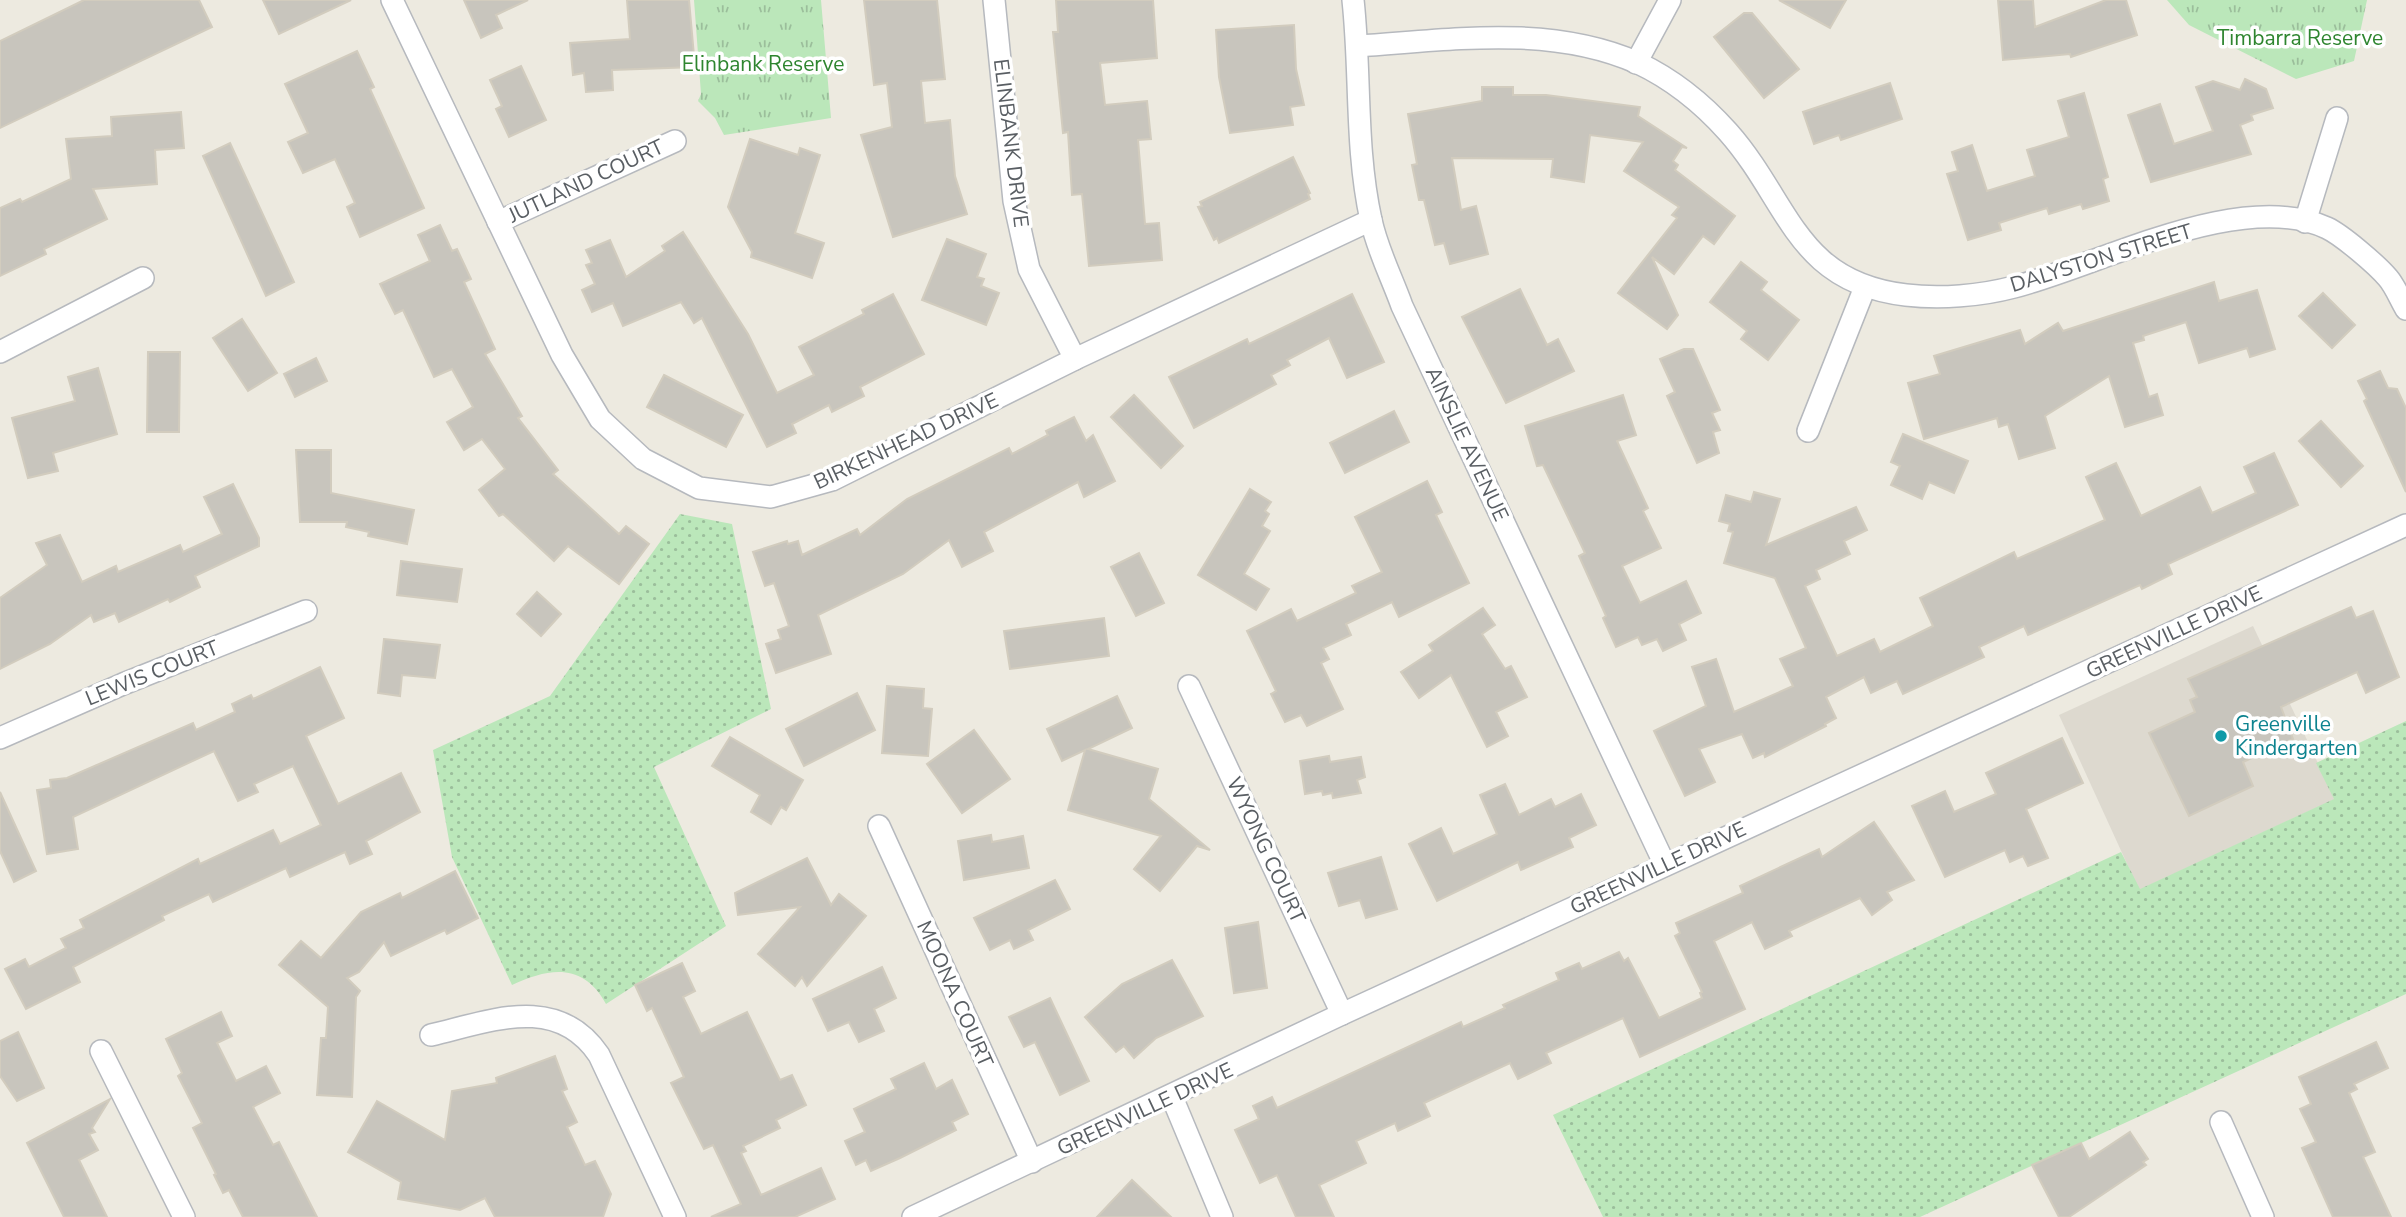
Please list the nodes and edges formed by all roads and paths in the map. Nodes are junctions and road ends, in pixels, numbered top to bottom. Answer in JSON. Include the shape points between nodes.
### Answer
{"nodes":[{"id":1,"x":392,"y":0,"type":"edge"},
{"id":2,"x":994,"y":0,"type":"edge"},
{"id":3,"x":1353,"y":0,"type":"edge"},
{"id":4,"x":1670,"y":0,"type":"edge"},
{"id":5,"x":1358,"y":46,"type":"junction"},
{"id":6,"x":1636,"y":63,"type":"junction"},
{"id":7,"x":2337,"y":118,"type":"dead end"},
{"id":8,"x":675,"y":141,"type":"dead end"},
{"id":9,"x":1371,"y":220,"type":"junction"},
{"id":10,"x":498,"y":222,"type":"junction"},
{"id":11,"x":2305,"y":222,"type":"junction"},
{"id":12,"x":143,"y":278,"type":"dead end"},
{"id":13,"x":1865,"y":287,"type":"junction"},
{"id":14,"x":2406,"y":309,"type":"edge"},
{"id":15,"x":0,"y":352,"type":"edge"},
{"id":16,"x":1075,"y":359,"type":"junction"},
{"id":17,"x":1808,"y":431,"type":"dead end"},
{"id":18,"x":2406,"y":525,"type":"edge"},
{"id":19,"x":306,"y":611,"type":"dead end"},
{"id":20,"x":1189,"y":686,"type":"dead end"},
{"id":21,"x":0,"y":738,"type":"edge"},
{"id":22,"x":879,"y":826,"type":"dead end"},
{"id":23,"x":1665,"y":865,"type":"junction"},
{"id":24,"x":1342,"y":1014,"type":"junction"},
{"id":25,"x":430,"y":1035,"type":"dead end"},
{"id":26,"x":101,"y":1051,"type":"dead end"},
{"id":27,"x":1172,"y":1097,"type":"junction"},
{"id":28,"x":2221,"y":1122,"type":"dead end"},
{"id":29,"x":1032,"y":1162,"type":"junction"},
{"id":30,"x":184,"y":1217,"type":"edge"},
{"id":31,"x":675,"y":1217,"type":"edge"},
{"id":32,"x":913,"y":1217,"type":"edge"},
{"id":33,"x":1222,"y":1217,"type":"edge"},
{"id":34,"x":2263,"y":1217,"type":"edge"}],
"edges":[{"from":1,"to":10,"type":"street","name":"BIRKENHEAD DRIVE"},
{"from":2,"to":16,"type":"street","name":"ELINBANK DRIVE","via":[[1014,201],[1029,269]]},
{"from":3,"to":5,"type":"street","name":"AINSLIE AVENUE"},
{"from":4,"to":6,"type":"street"},
{"from":5,"to":6,"type":"street","name":"DALYSTON STREET","via":[[1518,36],[1584,45]]},
{"from":5,"to":9,"type":"street","name":"AINSLIE AVENUE","via":[[1359,129]]},
{"from":6,"to":13,"type":"street","name":"DALYSTON STREET","via":[[1685,91],[1729,133],[1810,251],[1837,274]]},
{"from":7,"to":11,"type":"street"},
{"from":8,"to":10,"type":"street","name":"JUTLAND COURT"},
{"from":9,"to":16,"type":"street","name":"BIRKENHEAD DRIVE"},
{"from":9,"to":23,"type":"street","name":"AINSLIE AVENUE","via":[[1402,306]]},
{"from":10,"to":16,"type":"street","name":"BIRKENHEAD DRIVE","via":[[562,355],[600,419],[643,459],[699,488],[771,498],[831,480]]},
{"from":11,"to":13,"type":"street","name":"DALYSTON STREET","via":[[2261,217],[2221,222],[2011,288],[1931,298]]},
{"from":11,"to":14,"type":"street","name":"DALYSTON STREET","via":[[2329,229],[2388,278]]},
{"from":12,"to":15,"type":"street"},
{"from":13,"to":17,"type":"street"},
{"from":18,"to":23,"type":"street","name":"GREENVILLE DRIVE"},
{"from":19,"to":21,"type":"street","name":"LEWIS COURT"},
{"from":20,"to":24,"type":"street","name":"WYONG COURT"},
{"from":22,"to":29,"type":"street","name":"MOONA COURT"},
{"from":23,"to":24,"type":"street","name":"GREENVILLE DRIVE"},
{"from":24,"to":27,"type":"street","name":"GREENVILLE DRIVE"},
{"from":25,"to":31,"type":"street","via":[[517,1015],[543,1016],[586,1036]]},
{"from":26,"to":30,"type":"street"},
{"from":27,"to":29,"type":"street","name":"GREENVILLE DRIVE"},
{"from":27,"to":33,"type":"street"},
{"from":28,"to":34,"type":"street"},
{"from":29,"to":32,"type":"street","name":"GREENVILLE DRIVE"}]}
